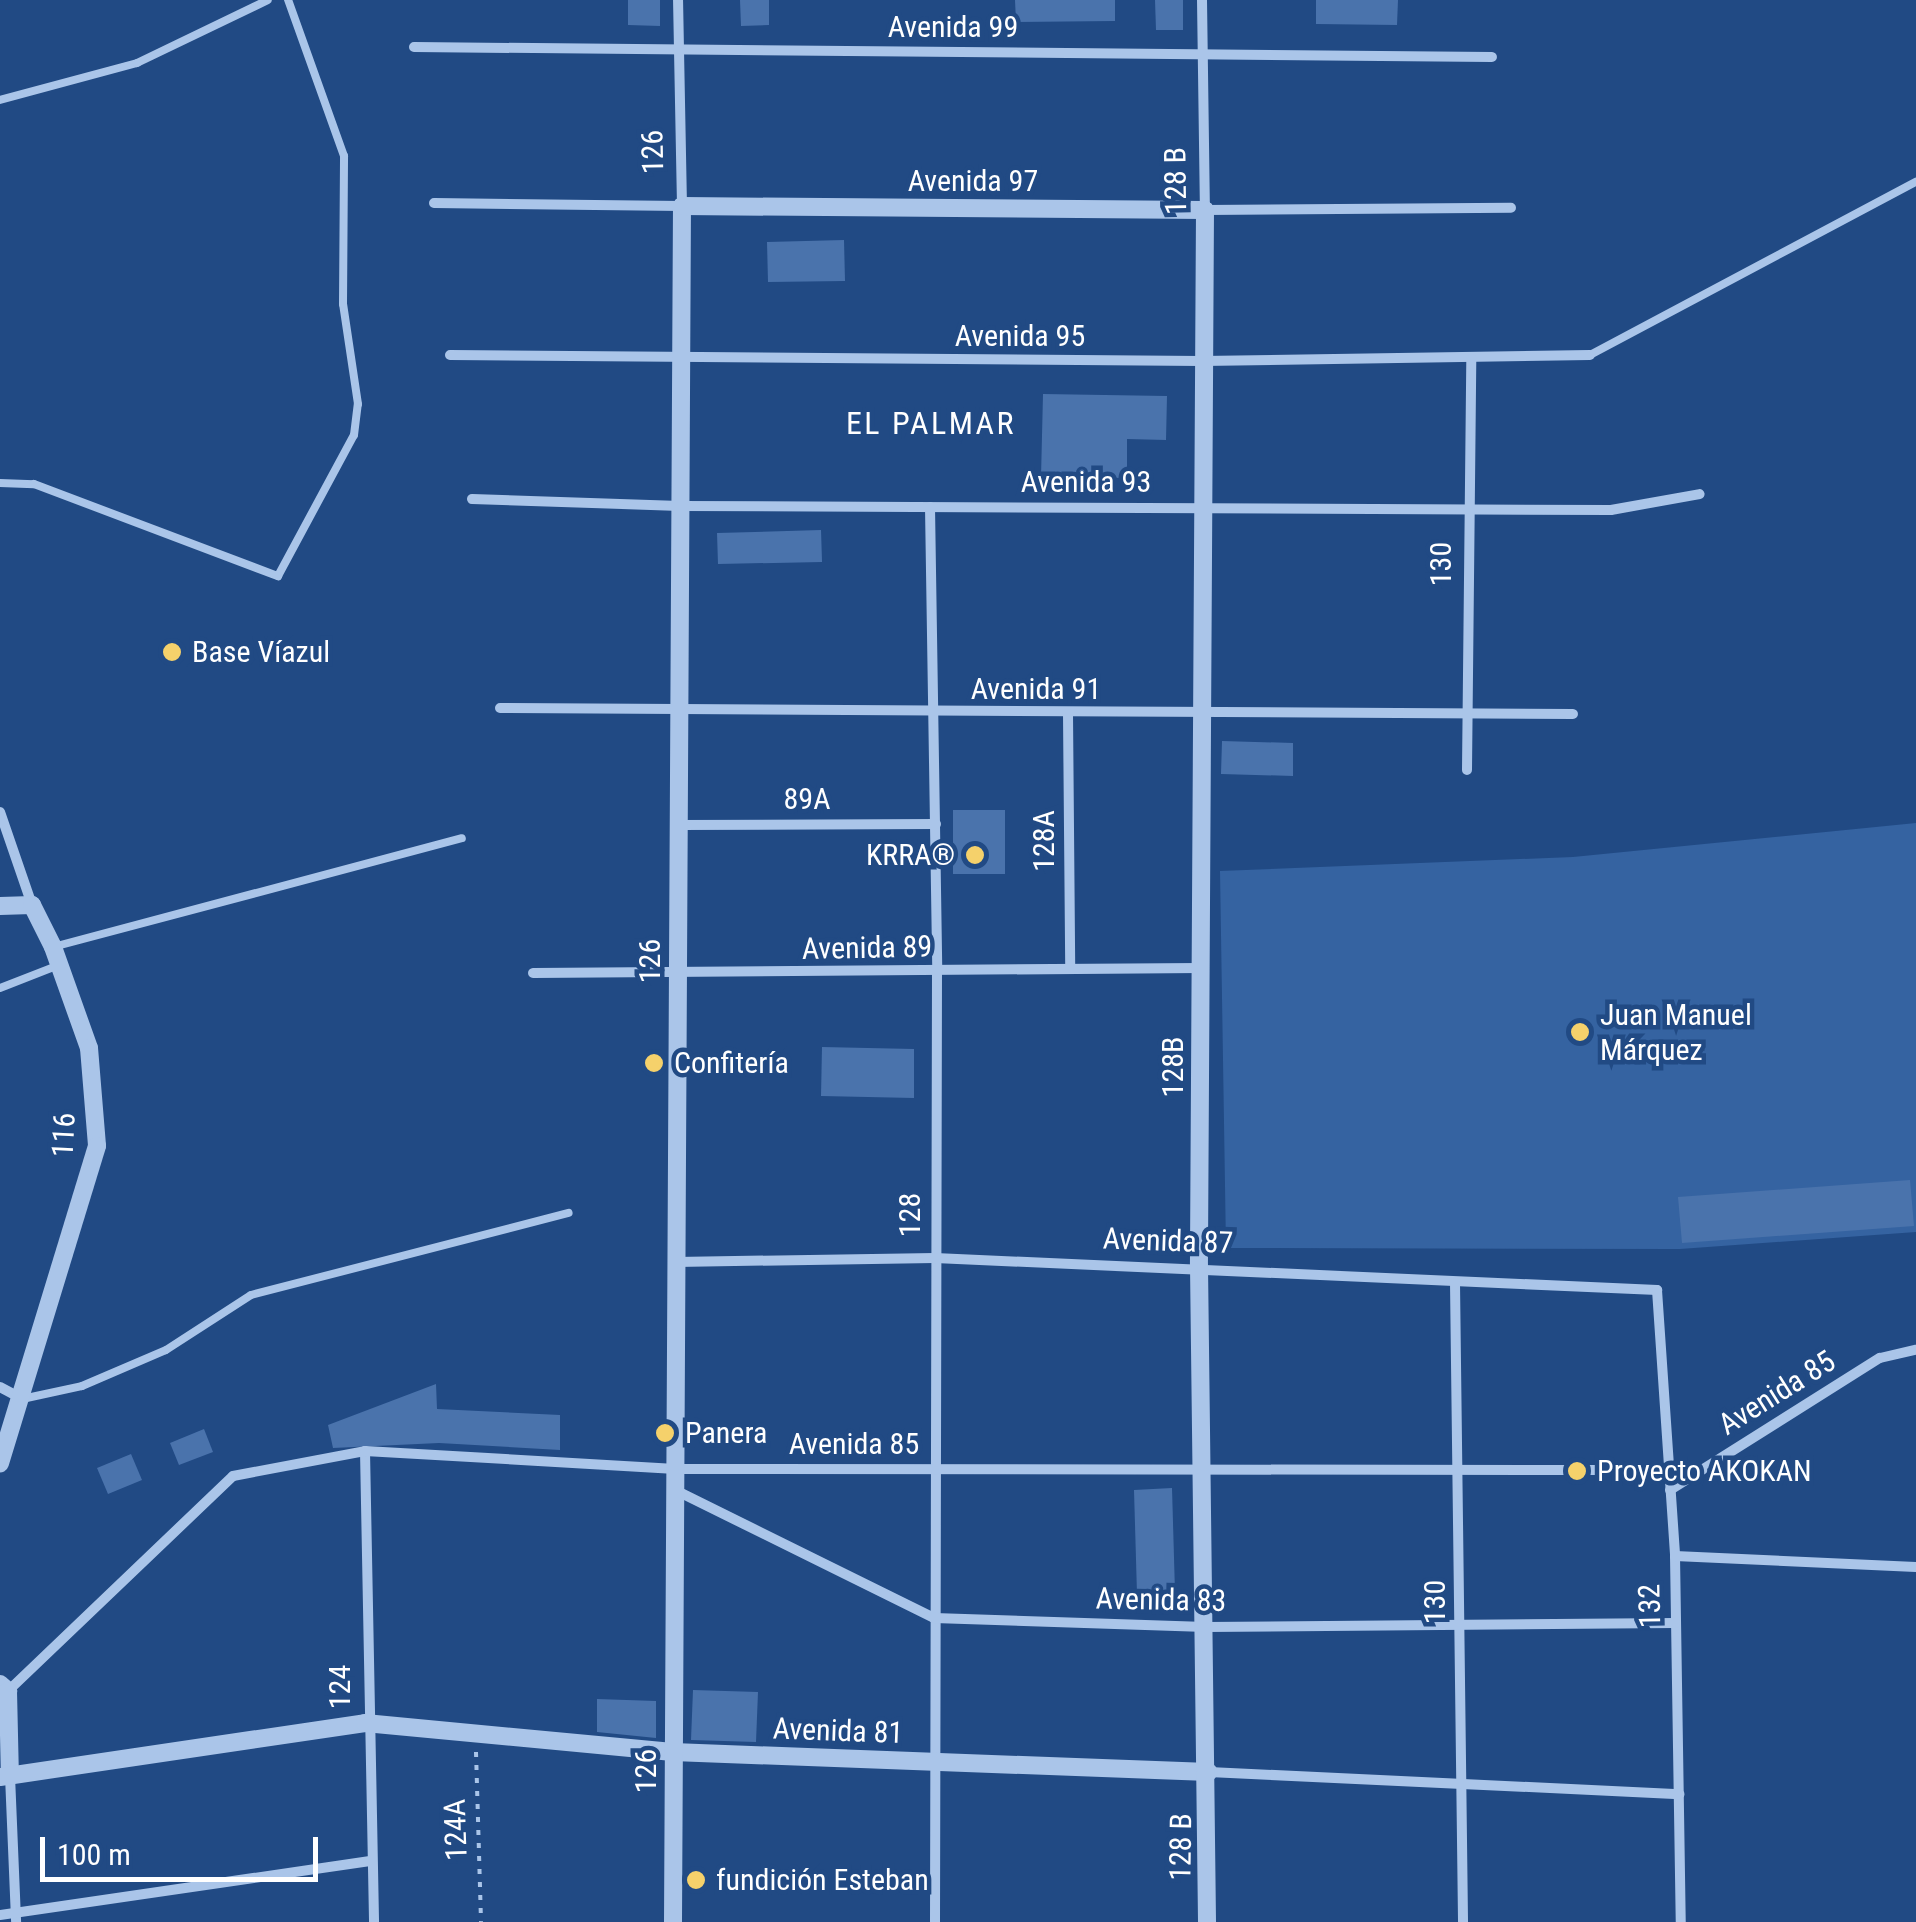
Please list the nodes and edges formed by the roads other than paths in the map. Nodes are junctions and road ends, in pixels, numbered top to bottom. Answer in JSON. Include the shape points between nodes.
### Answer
{"nodes":[{"id":1,"x":268,"y":0,"type":"edge"},
{"id":2,"x":288,"y":0,"type":"edge"},
{"id":3,"x":678,"y":0,"type":"edge"},
{"id":4,"x":1202,"y":0,"type":"edge"},
{"id":5,"x":414,"y":47,"type":"dead end"},
{"id":6,"x":679,"y":50,"type":"junction"},
{"id":7,"x":1202,"y":54,"type":"junction"},
{"id":8,"x":1492,"y":56,"type":"dead end"},
{"id":9,"x":0,"y":100,"type":"edge"},
{"id":10,"x":1916,"y":182,"type":"edge"},
{"id":11,"x":434,"y":203,"type":"dead end"},
{"id":12,"x":682,"y":206,"type":"junction"},
{"id":13,"x":1511,"y":208,"type":"dead end"},
{"id":14,"x":1205,"y":210,"type":"junction"},
{"id":15,"x":450,"y":354,"type":"dead end"},
{"id":16,"x":1590,"y":355,"type":"joint"},
{"id":17,"x":1471,"y":358,"type":"junction"},
{"id":18,"x":681,"y":360,"type":"junction"},
{"id":19,"x":1202,"y":361,"type":"junction"},
{"id":20,"x":0,"y":483,"type":"edge"},
{"id":21,"x":1700,"y":494,"type":"dead end"},
{"id":22,"x":472,"y":499,"type":"dead end"},
{"id":23,"x":680,"y":506,"type":"junction"},
{"id":24,"x":930,"y":507,"type":"junction"},
{"id":25,"x":1201,"y":507,"type":"junction"},
{"id":26,"x":1467,"y":508,"type":"junction"},
{"id":27,"x":500,"y":708,"type":"dead end"},
{"id":28,"x":1466,"y":713,"type":"junction"},
{"id":29,"x":679,"y":714,"type":"junction"},
{"id":30,"x":934,"y":714,"type":"junction"},
{"id":31,"x":1068,"y":714,"type":"junction"},
{"id":32,"x":1573,"y":714,"type":"dead end"},
{"id":33,"x":1202,"y":715,"type":"junction"},
{"id":34,"x":1467,"y":770,"type":"dead end"},
{"id":35,"x":0,"y":812,"type":"edge"},
{"id":36,"x":936,"y":824,"type":"junction"},
{"id":37,"x":679,"y":825,"type":"junction"},
{"id":38,"x":462,"y":838,"type":"dead end"},
{"id":39,"x":32,"y":905,"type":"junction"},
{"id":40,"x":0,"y":906,"type":"edge"},
{"id":41,"x":56,"y":956,"type":"junction"},
{"id":42,"x":1070,"y":968,"type":"junction"},
{"id":43,"x":1201,"y":968,"type":"junction"},
{"id":44,"x":937,"y":972,"type":"junction"},
{"id":45,"x":533,"y":974,"type":"dead end"},
{"id":46,"x":678,"y":975,"type":"junction"},
{"id":47,"x":0,"y":988,"type":"edge"},
{"id":48,"x":570,"y":1213,"type":"dead end"},
{"id":49,"x":935,"y":1258,"type":"junction"},
{"id":50,"x":676,"y":1262,"type":"junction"},
{"id":51,"x":1200,"y":1266,"type":"junction"},
{"id":52,"x":1455,"y":1283,"type":"junction"},
{"id":53,"x":1657,"y":1290,"type":"joint"},
{"id":54,"x":1916,"y":1350,"type":"edge"},
{"id":55,"x":0,"y":1387,"type":"edge"},
{"id":56,"x":22,"y":1399,"type":"junction"},
{"id":57,"x":365,"y":1452,"type":"junction"},
{"id":58,"x":0,"y":1464,"type":"edge"},
{"id":59,"x":939,"y":1468,"type":"junction"},
{"id":60,"x":675,"y":1470,"type":"junction"},
{"id":61,"x":1460,"y":1470,"type":"junction"},
{"id":62,"x":1669,"y":1470,"type":"junction"},
{"id":63,"x":1204,"y":1474,"type":"junction"},
{"id":64,"x":675,"y":1490,"type":"junction"},
{"id":65,"x":1670,"y":1490,"type":"junction"},
{"id":66,"x":1675,"y":1556,"type":"junction"},
{"id":67,"x":1916,"y":1567,"type":"edge"},
{"id":68,"x":934,"y":1618,"type":"junction"},
{"id":69,"x":1460,"y":1623,"type":"junction"},
{"id":70,"x":1675,"y":1623,"type":"junction"},
{"id":71,"x":1206,"y":1627,"type":"junction"},
{"id":72,"x":4,"y":1688,"type":"edge"},
{"id":73,"x":365,"y":1723,"type":"junction"},
{"id":74,"x":674,"y":1752,"type":"junction"},
{"id":75,"x":932,"y":1762,"type":"junction"},
{"id":76,"x":1209,"y":1772,"type":"junction"},
{"id":77,"x":5,"y":1777,"type":"edge"},
{"id":78,"x":1460,"y":1780,"type":"junction"},
{"id":79,"x":1680,"y":1794,"type":"junction"},
{"id":80,"x":370,"y":1861,"type":"junction"},
{"id":81,"x":0,"y":1915,"type":"edge"},
{"id":82,"x":16,"y":1917,"type":"edge"},
{"id":83,"x":374,"y":1922,"type":"edge"},
{"id":84,"x":673,"y":1922,"type":"edge"},
{"id":85,"x":935,"y":1922,"type":"edge"},
{"id":86,"x":1207,"y":1922,"type":"edge"},
{"id":87,"x":1462,"y":1922,"type":"edge"},
{"id":88,"x":1681,"y":1922,"type":"edge"}],
"edges":[{"from":1,"to":9,"type":"lane","via":[[137,63]]},
{"from":2,"to":20,"type":"lane","via":[[344,156],[343,304],[358,404],[354,435],[278,576],[34,484]]},
{"from":3,"to":6,"type":"street","name":"126"},
{"from":4,"to":7,"type":"street","name":"128 B"},
{"from":5,"to":6,"type":"street","name":"Avenida 99"},
{"from":6,"to":7,"type":"street","name":"Avenida 99"},
{"from":6,"to":12,"type":"street","name":"126"},
{"from":7,"to":8,"type":"street","name":"Avenida 99"},
{"from":7,"to":14,"type":"street","name":"128 B"},
{"from":10,"to":16,"type":"lane"},
{"from":11,"to":12,"type":"street","name":"Avenida 97"},
{"from":12,"to":14,"type":"street","name":"Avenida 97"},
{"from":12,"to":18,"type":"street","name":"126"},
{"from":13,"to":14,"type":"street","name":"Avenida 97"},
{"from":14,"to":19,"type":"street","name":"128 B"},
{"from":15,"to":18,"type":"street","name":"Avenida 95"},
{"from":16,"to":17,"type":"street","name":"Avenida 95"},
{"from":17,"to":19,"type":"street","name":"Avenida 95"},
{"from":17,"to":26,"type":"street","name":"130"},
{"from":18,"to":19,"type":"street","name":"Avenida 95"},
{"from":18,"to":23,"type":"street","name":"126"},
{"from":19,"to":25,"type":"street","name":"128B"},
{"from":21,"to":26,"type":"street","name":"Avenida 93","via":[[1611,510]]},
{"from":22,"to":23,"type":"street","name":"Avenida 93"},
{"from":23,"to":24,"type":"street","name":"Avenida 93"},
{"from":23,"to":29,"type":"street","name":"126"},
{"from":24,"to":25,"type":"street","name":"Avenida 93"},
{"from":24,"to":30,"type":"street","name":"128"},
{"from":25,"to":26,"type":"street","name":"Avenida 93"},
{"from":25,"to":33,"type":"street","name":"128B"},
{"from":26,"to":28,"type":"street","name":"130"},
{"from":27,"to":29,"type":"street","name":"Avenida 91"},
{"from":28,"to":32,"type":"street","name":"Avenida 91"},
{"from":28,"to":33,"type":"street","name":"Avenida 91"},
{"from":28,"to":34,"type":"street","name":"130"},
{"from":29,"to":30,"type":"street","name":"Avenida 91"},
{"from":29,"to":37,"type":"street","name":"126"},
{"from":30,"to":31,"type":"street","name":"Avenida 91"},
{"from":30,"to":36,"type":"street","name":"128"},
{"from":31,"to":33,"type":"street","name":"Avenida 91"},
{"from":31,"to":42,"type":"street","name":"128A"},
{"from":33,"to":43,"type":"street","name":"128B"},
{"from":35,"to":39,"type":"street","name":"116"},
{"from":36,"to":37,"type":"street","name":"89A"},
{"from":36,"to":44,"type":"street","name":"128"},
{"from":37,"to":46,"type":"street","name":"126"},
{"from":38,"to":41,"type":"lane"},
{"from":39,"to":40,"type":"street"},
{"from":39,"to":41,"type":"street","name":"116"},
{"from":41,"to":47,"type":"lane"},
{"from":41,"to":56,"type":"street","name":"116","via":[[88,1048],[98,1146]]},
{"from":42,"to":43,"type":"street","name":"Avenida 89"},
{"from":42,"to":44,"type":"street","name":"Avenida 89"},
{"from":43,"to":51,"type":"street","name":"128B"},
{"from":44,"to":46,"type":"street","name":"Avenida 89"},
{"from":44,"to":49,"type":"street","name":"128"},
{"from":45,"to":46,"type":"street","name":"Avenida 89"},
{"from":46,"to":50,"type":"street","name":"126"},
{"from":48,"to":56,"type":"lane","via":[[251,1295],[166,1350],[82,1386]]},
{"from":49,"to":50,"type":"street","name":"Avenida 87"},
{"from":49,"to":51,"type":"street","name":"Avenida 87"},
{"from":49,"to":59,"type":"street","name":"128"},
{"from":50,"to":60,"type":"street","name":"126"},
{"from":51,"to":52,"type":"street","name":"Avenida 87"},
{"from":51,"to":63,"type":"street","name":"128B"},
{"from":52,"to":53,"type":"street","name":"Avenida 87"},
{"from":52,"to":61,"type":"street","name":"130"},
{"from":53,"to":62,"type":"street","name":"132"},
{"from":54,"to":65,"type":"street","name":"Avenida 85","via":[[1880,1358]]},
{"from":55,"to":56,"type":"street"},
{"from":56,"to":58,"type":"street","name":"116"},
{"from":57,"to":60,"type":"street","name":"Avenida 85"},
{"from":57,"to":72,"type":"street","name":"Avenida 85","via":[[233,1476]]},
{"from":57,"to":73,"type":"street","name":"124"},
{"from":59,"to":60,"type":"street","name":"Avenida 85"},
{"from":59,"to":63,"type":"street","name":"Avenida 85"},
{"from":59,"to":68,"type":"street","name":"128"},
{"from":60,"to":64,"type":"street","name":"126"},
{"from":61,"to":62,"type":"street","name":"Avenida 85"},
{"from":61,"to":63,"type":"street","name":"Avenida 85"},
{"from":61,"to":69,"type":"street","name":"130"},
{"from":62,"to":65,"type":"street","name":"132"},
{"from":63,"to":71,"type":"street","name":"128B"},
{"from":64,"to":68,"type":"street","name":"Avenida 83"},
{"from":64,"to":74,"type":"street","name":"126"},
{"from":65,"to":66,"type":"street","name":"132"},
{"from":66,"to":67,"type":"street"},
{"from":66,"to":70,"type":"street","name":"132"},
{"from":68,"to":71,"type":"street","name":"Avenida 83"},
{"from":68,"to":75,"type":"street","name":"128"},
{"from":69,"to":70,"type":"street","name":"Avenida 83"},
{"from":69,"to":71,"type":"street","name":"Avenida 83"},
{"from":69,"to":78,"type":"street","name":"130"},
{"from":70,"to":79,"type":"street","name":"132"},
{"from":71,"to":76,"type":"street","name":"128B"},
{"from":72,"to":77,"type":"street"},
{"from":73,"to":74,"type":"street","name":"Avenida 81"},
{"from":73,"to":77,"type":"street","name":"Avenida 81"},
{"from":73,"to":80,"type":"street","name":"124"},
{"from":74,"to":75,"type":"street","name":"Avenida 81"},
{"from":74,"to":84,"type":"street","name":"126"},
{"from":75,"to":76,"type":"street","name":"Avenida 81"},
{"from":75,"to":85,"type":"street","name":"128"},
{"from":76,"to":78,"type":"street","name":"Avenida 81"},
{"from":76,"to":86,"type":"street","name":"128 B"},
{"from":77,"to":82,"type":"street"},
{"from":78,"to":79,"type":"street","name":"Avenida 81"},
{"from":78,"to":87,"type":"street","name":"130"},
{"from":79,"to":88,"type":"street","name":"132"},
{"from":80,"to":82,"type":"street"},
{"from":80,"to":83,"type":"street","name":"124"},
{"from":81,"to":82,"type":"street"}]}
